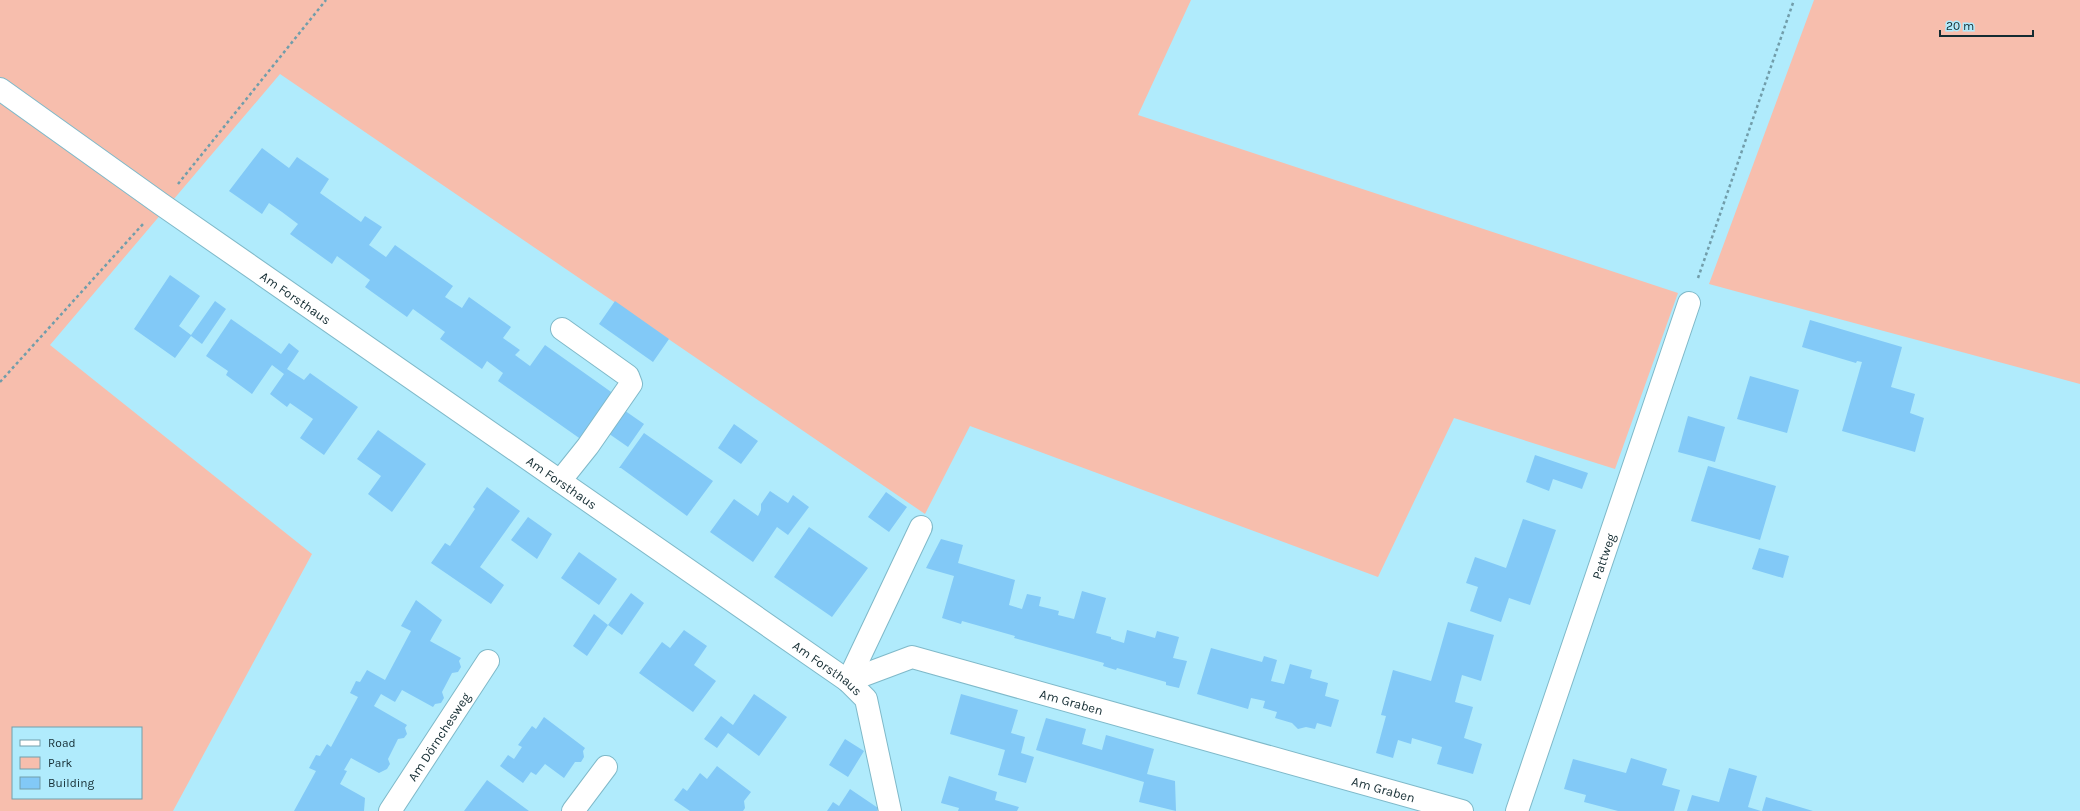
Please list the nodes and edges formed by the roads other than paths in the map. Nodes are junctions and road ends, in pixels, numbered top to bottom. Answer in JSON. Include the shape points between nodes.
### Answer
{"nodes":[{"id":1,"x":0,"y":89,"type":"edge"},
{"id":2,"x":1690,"y":302,"type":"road end"},
{"id":3,"x":562,"y":330,"type":"dead end"},
{"id":4,"x":560,"y":481,"type":"junction"},
{"id":5,"x":921,"y":527,"type":"dead end"},
{"id":6,"x":488,"y":661,"type":"dead end"},
{"id":7,"x":848,"y":681,"type":"junction"},
{"id":8,"x":606,"y":767,"type":"dead end"},
{"id":9,"x":390,"y":811,"type":"edge"},
{"id":10,"x":573,"y":811,"type":"edge"},
{"id":11,"x":890,"y":811,"type":"edge"},
{"id":12,"x":1462,"y":811,"type":"edge"},
{"id":13,"x":1518,"y":811,"type":"edge"}],
"edges":[{"from":1,"to":4,"type":"street","name":"Am Forsthaus"},
{"from":2,"to":13,"type":"street","name":"Pattweg"},
{"from":3,"to":4,"type":"street","via":[[628,376],[631,384]]},
{"from":4,"to":7,"type":"street","name":"Am Forsthaus"},
{"from":5,"to":7,"type":"street"},
{"from":6,"to":9,"type":"street","name":"Am Dörnchesweg"},
{"from":7,"to":11,"type":"street","name":"Am Forsthaus","via":[[866,699]]},
{"from":7,"to":12,"type":"street","name":"Am Graben","via":[[912,657]]},
{"from":8,"to":10,"type":"street"}]}
